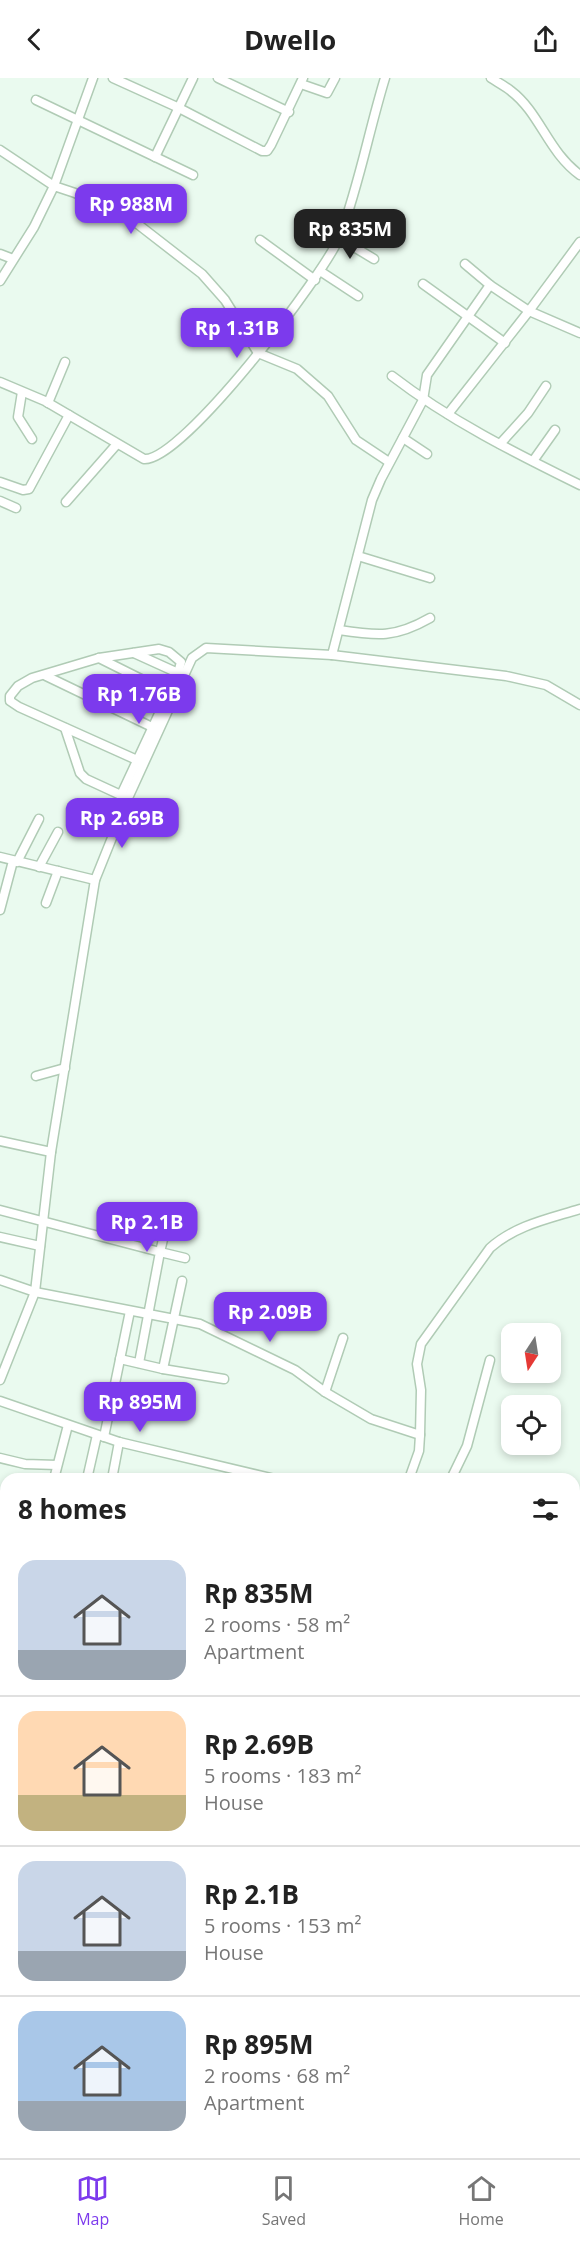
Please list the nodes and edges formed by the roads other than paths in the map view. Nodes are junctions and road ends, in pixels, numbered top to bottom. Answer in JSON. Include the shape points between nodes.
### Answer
{"nodes":[{"id":1,"x":93,"y":78,"type":"edge"},
{"id":2,"x":113,"y":78,"type":"edge"},
{"id":3,"x":192,"y":78,"type":"edge"},
{"id":4,"x":218,"y":78,"type":"edge"},
{"id":5,"x":334,"y":78,"type":"edge"},
{"id":6,"x":385,"y":78,"type":"edge"},
{"id":7,"x":491,"y":78,"type":"edge"},
{"id":8,"x":302,"y":81,"type":"edge"},
{"id":9,"x":36,"y":100,"type":"dead end"},
{"id":10,"x":177,"y":107,"type":"junction"},
{"id":11,"x":289,"y":112,"type":"junction"},
{"id":12,"x":76,"y":120,"type":"junction"},
{"id":13,"x":0,"y":150,"type":"edge"},
{"id":14,"x":155,"y":157,"type":"junction"},
{"id":15,"x":193,"y":175,"type":"dead end"},
{"id":16,"x":580,"y":175,"type":"edge"},
{"id":17,"x":54,"y":186,"type":"junction"},
{"id":18,"x":339,"y":238,"type":"junction"},
{"id":19,"x":260,"y":240,"type":"dead end"},
{"id":20,"x":580,"y":242,"type":"edge"},
{"id":21,"x":0,"y":254,"type":"edge"},
{"id":22,"x":13,"y":259,"type":"junction"},
{"id":23,"x":374,"y":259,"type":"dead end"},
{"id":24,"x":465,"y":264,"type":"dead end"},
{"id":25,"x":320,"y":271,"type":"junction"},
{"id":26,"x":0,"y":280,"type":"edge"},
{"id":27,"x":315,"y":280,"type":"junction"},
{"id":28,"x":423,"y":284,"type":"dead end"},
{"id":29,"x":490,"y":285,"type":"junction"},
{"id":30,"x":358,"y":296,"type":"dead end"},
{"id":31,"x":529,"y":311,"type":"junction"},
{"id":32,"x":467,"y":316,"type":"junction"},
{"id":33,"x":580,"y":333,"type":"edge"},
{"id":34,"x":505,"y":343,"type":"junction"},
{"id":35,"x":258,"y":353,"type":"junction"},
{"id":36,"x":65,"y":362,"type":"dead end"},
{"id":37,"x":392,"y":376,"type":"dead end"},
{"id":38,"x":0,"y":382,"type":"edge"},
{"id":39,"x":546,"y":386,"type":"dead end"},
{"id":40,"x":22,"y":392,"type":"junction"},
{"id":41,"x":423,"y":400,"type":"junction"},
{"id":42,"x":48,"y":403,"type":"junction"},
{"id":43,"x":448,"y":414,"type":"junction"},
{"id":44,"x":69,"y":415,"type":"junction"},
{"id":45,"x":555,"y":430,"type":"dead end"},
{"id":46,"x":403,"y":438,"type":"junction"},
{"id":47,"x":32,"y":439,"type":"dead end"},
{"id":48,"x":117,"y":444,"type":"junction"},
{"id":49,"x":500,"y":444,"type":"junction"},
{"id":50,"x":427,"y":454,"type":"dead end"},
{"id":51,"x":533,"y":461,"type":"junction"},
{"id":52,"x":389,"y":462,"type":"junction"},
{"id":53,"x":0,"y":482,"type":"edge"},
{"id":54,"x":580,"y":485,"type":"edge"},
{"id":55,"x":0,"y":501,"type":"edge"},
{"id":56,"x":66,"y":502,"type":"dead end"},
{"id":57,"x":16,"y":508,"type":"dead end"},
{"id":58,"x":358,"y":556,"type":"junction"},
{"id":59,"x":430,"y":578,"type":"dead end"},
{"id":60,"x":430,"y":618,"type":"dead end"},
{"id":61,"x":339,"y":630,"type":"junction"},
{"id":62,"x":134,"y":653,"type":"junction"},
{"id":63,"x":332,"y":655,"type":"junction"},
{"id":64,"x":99,"y":658,"type":"junction"},
{"id":65,"x":178,"y":673,"type":"junction"},
{"id":66,"x":46,"y":676,"type":"junction"},
{"id":67,"x":167,"y":692,"type":"junction"},
{"id":68,"x":580,"y":705,"type":"edge"},
{"id":69,"x":152,"y":727,"type":"junction"},
{"id":70,"x":65,"y":728,"type":"junction"},
{"id":71,"x":137,"y":760,"type":"junction"},
{"id":72,"x":124,"y":797,"type":"junction"},
{"id":73,"x":39,"y":819,"type":"dead end"},
{"id":74,"x":58,"y":832,"type":"dead end"},
{"id":75,"x":0,"y":857,"type":"edge"},
{"id":76,"x":15,"y":861,"type":"junction"},
{"id":77,"x":39,"y":867,"type":"junction"},
{"id":78,"x":58,"y":872,"type":"junction"},
{"id":79,"x":95,"y":880,"type":"junction"},
{"id":80,"x":46,"y":903,"type":"dead end"},
{"id":81,"x":0,"y":910,"type":"edge"},
{"id":82,"x":65,"y":1068,"type":"junction"},
{"id":83,"x":36,"y":1076,"type":"dead end"},
{"id":84,"x":0,"y":1141,"type":"edge"},
{"id":85,"x":51,"y":1152,"type":"junction"},
{"id":86,"x":580,"y":1209,"type":"edge"},
{"id":87,"x":0,"y":1210,"type":"edge"},
{"id":88,"x":169,"y":1214,"type":"dead end"},
{"id":89,"x":44,"y":1222,"type":"junction"},
{"id":90,"x":0,"y":1237,"type":"edge"},
{"id":91,"x":39,"y":1246,"type":"junction"},
{"id":92,"x":160,"y":1252,"type":"junction"},
{"id":93,"x":185,"y":1258,"type":"dead end"},
{"id":94,"x":0,"y":1280,"type":"edge"},
{"id":95,"x":182,"y":1281,"type":"dead end"},
{"id":96,"x":35,"y":1292,"type":"junction"},
{"id":97,"x":130,"y":1311,"type":"junction"},
{"id":98,"x":150,"y":1315,"type":"junction"},
{"id":99,"x":173,"y":1320,"type":"junction"},
{"id":100,"x":343,"y":1338,"type":"dead end"},
{"id":101,"x":120,"y":1359,"type":"junction"},
{"id":102,"x":490,"y":1360,"type":"dead end"},
{"id":103,"x":139,"y":1363,"type":"junction"},
{"id":104,"x":163,"y":1369,"type":"junction"},
{"id":105,"x":224,"y":1379,"type":"dead end"},
{"id":106,"x":0,"y":1380,"type":"edge"},
{"id":107,"x":325,"y":1392,"type":"junction"},
{"id":108,"x":0,"y":1401,"type":"edge"},
{"id":109,"x":68,"y":1425,"type":"junction"},
{"id":110,"x":420,"y":1435,"type":"junction"},
{"id":111,"x":101,"y":1436,"type":"junction"},
{"id":112,"x":119,"y":1442,"type":"junction"},
{"id":113,"x":0,"y":1458,"type":"edge"},
{"id":114,"x":57,"y":1465,"type":"junction"},
{"id":115,"x":55,"y":1473,"type":"edge"},
{"id":116,"x":89,"y":1473,"type":"edge"},
{"id":117,"x":113,"y":1473,"type":"edge"},
{"id":118,"x":250,"y":1473,"type":"edge"},
{"id":119,"x":411,"y":1473,"type":"edge"},
{"id":120,"x":454,"y":1473,"type":"edge"}],
"edges":[{"from":1,"to":12,"type":"street"},
{"from":2,"to":10,"type":"street"},
{"from":3,"to":10,"type":"street"},
{"from":4,"to":11,"type":"street"},
{"from":5,"to":8,"type":"street","via":[[327,93]]},
{"from":6,"to":18,"type":"street"},
{"from":7,"to":16,"type":"street","via":[[512,91],[557,155]]},
{"from":8,"to":11,"type":"street"},
{"from":9,"to":12,"type":"street"},
{"from":10,"to":11,"type":"street","via":[[262,151],[267,151]]},
{"from":10,"to":14,"type":"street"},
{"from":12,"to":14,"type":"street"},
{"from":12,"to":17,"type":"street"},
{"from":13,"to":17,"type":"street"},
{"from":14,"to":15,"type":"street"},
{"from":17,"to":22,"type":"street"},
{"from":17,"to":35,"type":"street","via":[[135,222],[202,274],[225,300]]},
{"from":18,"to":23,"type":"street"},
{"from":18,"to":25,"type":"street"},
{"from":19,"to":27,"type":"street"},
{"from":20,"to":31,"type":"street"},
{"from":21,"to":22,"type":"street"},
{"from":22,"to":26,"type":"street"},
{"from":24,"to":29,"type":"street"},
{"from":25,"to":27,"type":"street"},
{"from":25,"to":30,"type":"street"},
{"from":27,"to":35,"type":"street"},
{"from":28,"to":32,"type":"street"},
{"from":29,"to":31,"type":"street"},
{"from":29,"to":32,"type":"street"},
{"from":31,"to":33,"type":"street"},
{"from":31,"to":34,"type":"street"},
{"from":32,"to":34,"type":"street"},
{"from":32,"to":41,"type":"street","via":[[427,375]]},
{"from":34,"to":43,"type":"street"},
{"from":35,"to":48,"type":"street","via":[[202,416],[155,457],[144,459]]},
{"from":35,"to":52,"type":"street","via":[[297,369],[328,396],[356,440]]},
{"from":36,"to":42,"type":"street"},
{"from":37,"to":41,"type":"street"},
{"from":38,"to":40,"type":"street"},
{"from":39,"to":49,"type":"street"},
{"from":40,"to":42,"type":"street"},
{"from":40,"to":47,"type":"street","via":[[18,417]]},
{"from":41,"to":43,"type":"street"},
{"from":41,"to":46,"type":"street"},
{"from":42,"to":44,"type":"street"},
{"from":43,"to":49,"type":"street"},
{"from":44,"to":48,"type":"street"},
{"from":44,"to":53,"type":"street","via":[[29,489]]},
{"from":45,"to":51,"type":"street"},
{"from":46,"to":50,"type":"street"},
{"from":46,"to":52,"type":"street"},
{"from":48,"to":56,"type":"street"},
{"from":49,"to":51,"type":"street"},
{"from":51,"to":54,"type":"street"},
{"from":52,"to":58,"type":"street","via":[[372,500]]},
{"from":55,"to":57,"type":"street"},
{"from":58,"to":59,"type":"street"},
{"from":58,"to":61,"type":"street"},
{"from":60,"to":61,"type":"street","via":[[404,632],[383,636]]},
{"from":61,"to":63,"type":"street"},
{"from":62,"to":64,"type":"street"},
{"from":62,"to":65,"type":"street"},
{"from":62,"to":65,"type":"street","via":[[159,648],[169,652],[180,660]]},
{"from":63,"to":68,"type":"street","via":[[462,669],[546,685]]},
{"from":63,"to":72,"type":"street","via":[[199,650]]},
{"from":64,"to":66,"type":"street"},
{"from":64,"to":67,"type":"street"},
{"from":65,"to":67,"type":"street"},
{"from":66,"to":69,"type":"street"},
{"from":66,"to":70,"type":"street","via":[[24,682],[10,701]]},
{"from":67,"to":69,"type":"street"},
{"from":69,"to":71,"type":"street"},
{"from":70,"to":71,"type":"street"},
{"from":70,"to":72,"type":"street","via":[[80,773]]},
{"from":71,"to":72,"type":"street"},
{"from":72,"to":79,"type":"street"},
{"from":73,"to":76,"type":"street"},
{"from":74,"to":77,"type":"street"},
{"from":75,"to":76,"type":"street"},
{"from":76,"to":77,"type":"street"},
{"from":76,"to":81,"type":"street"},
{"from":77,"to":78,"type":"street"},
{"from":78,"to":79,"type":"street"},
{"from":78,"to":80,"type":"street"},
{"from":79,"to":82,"type":"street"},
{"from":82,"to":83,"type":"street"},
{"from":82,"to":85,"type":"street"},
{"from":84,"to":85,"type":"street"},
{"from":85,"to":89,"type":"street"},
{"from":86,"to":110,"type":"street","via":[[514,1230],[501,1238],[430,1329],[421,1344],[417,1364]]},
{"from":87,"to":89,"type":"street"},
{"from":88,"to":92,"type":"street"},
{"from":89,"to":91,"type":"street"},
{"from":89,"to":92,"type":"street"},
{"from":90,"to":91,"type":"street"},
{"from":91,"to":96,"type":"street"},
{"from":92,"to":93,"type":"street"},
{"from":92,"to":98,"type":"street"},
{"from":94,"to":96,"type":"street"},
{"from":95,"to":99,"type":"street"},
{"from":96,"to":97,"type":"street"},
{"from":96,"to":106,"type":"street"},
{"from":97,"to":98,"type":"street"},
{"from":97,"to":101,"type":"street"},
{"from":98,"to":99,"type":"street"},
{"from":98,"to":103,"type":"street"},
{"from":99,"to":104,"type":"street"},
{"from":99,"to":107,"type":"street","via":[[206,1326],[294,1370]]},
{"from":100,"to":107,"type":"street"},
{"from":101,"to":103,"type":"street"},
{"from":101,"to":111,"type":"street"},
{"from":102,"to":120,"type":"street","via":[[467,1446]]},
{"from":103,"to":104,"type":"street"},
{"from":104,"to":105,"type":"street"},
{"from":107,"to":110,"type":"street","via":[[371,1419]]},
{"from":108,"to":109,"type":"street"},
{"from":109,"to":111,"type":"street"},
{"from":109,"to":114,"type":"street"},
{"from":110,"to":119,"type":"street"},
{"from":111,"to":112,"type":"street"},
{"from":111,"to":116,"type":"street"},
{"from":112,"to":117,"type":"street"},
{"from":112,"to":118,"type":"street"},
{"from":113,"to":114,"type":"street"},
{"from":114,"to":115,"type":"street"}]}
